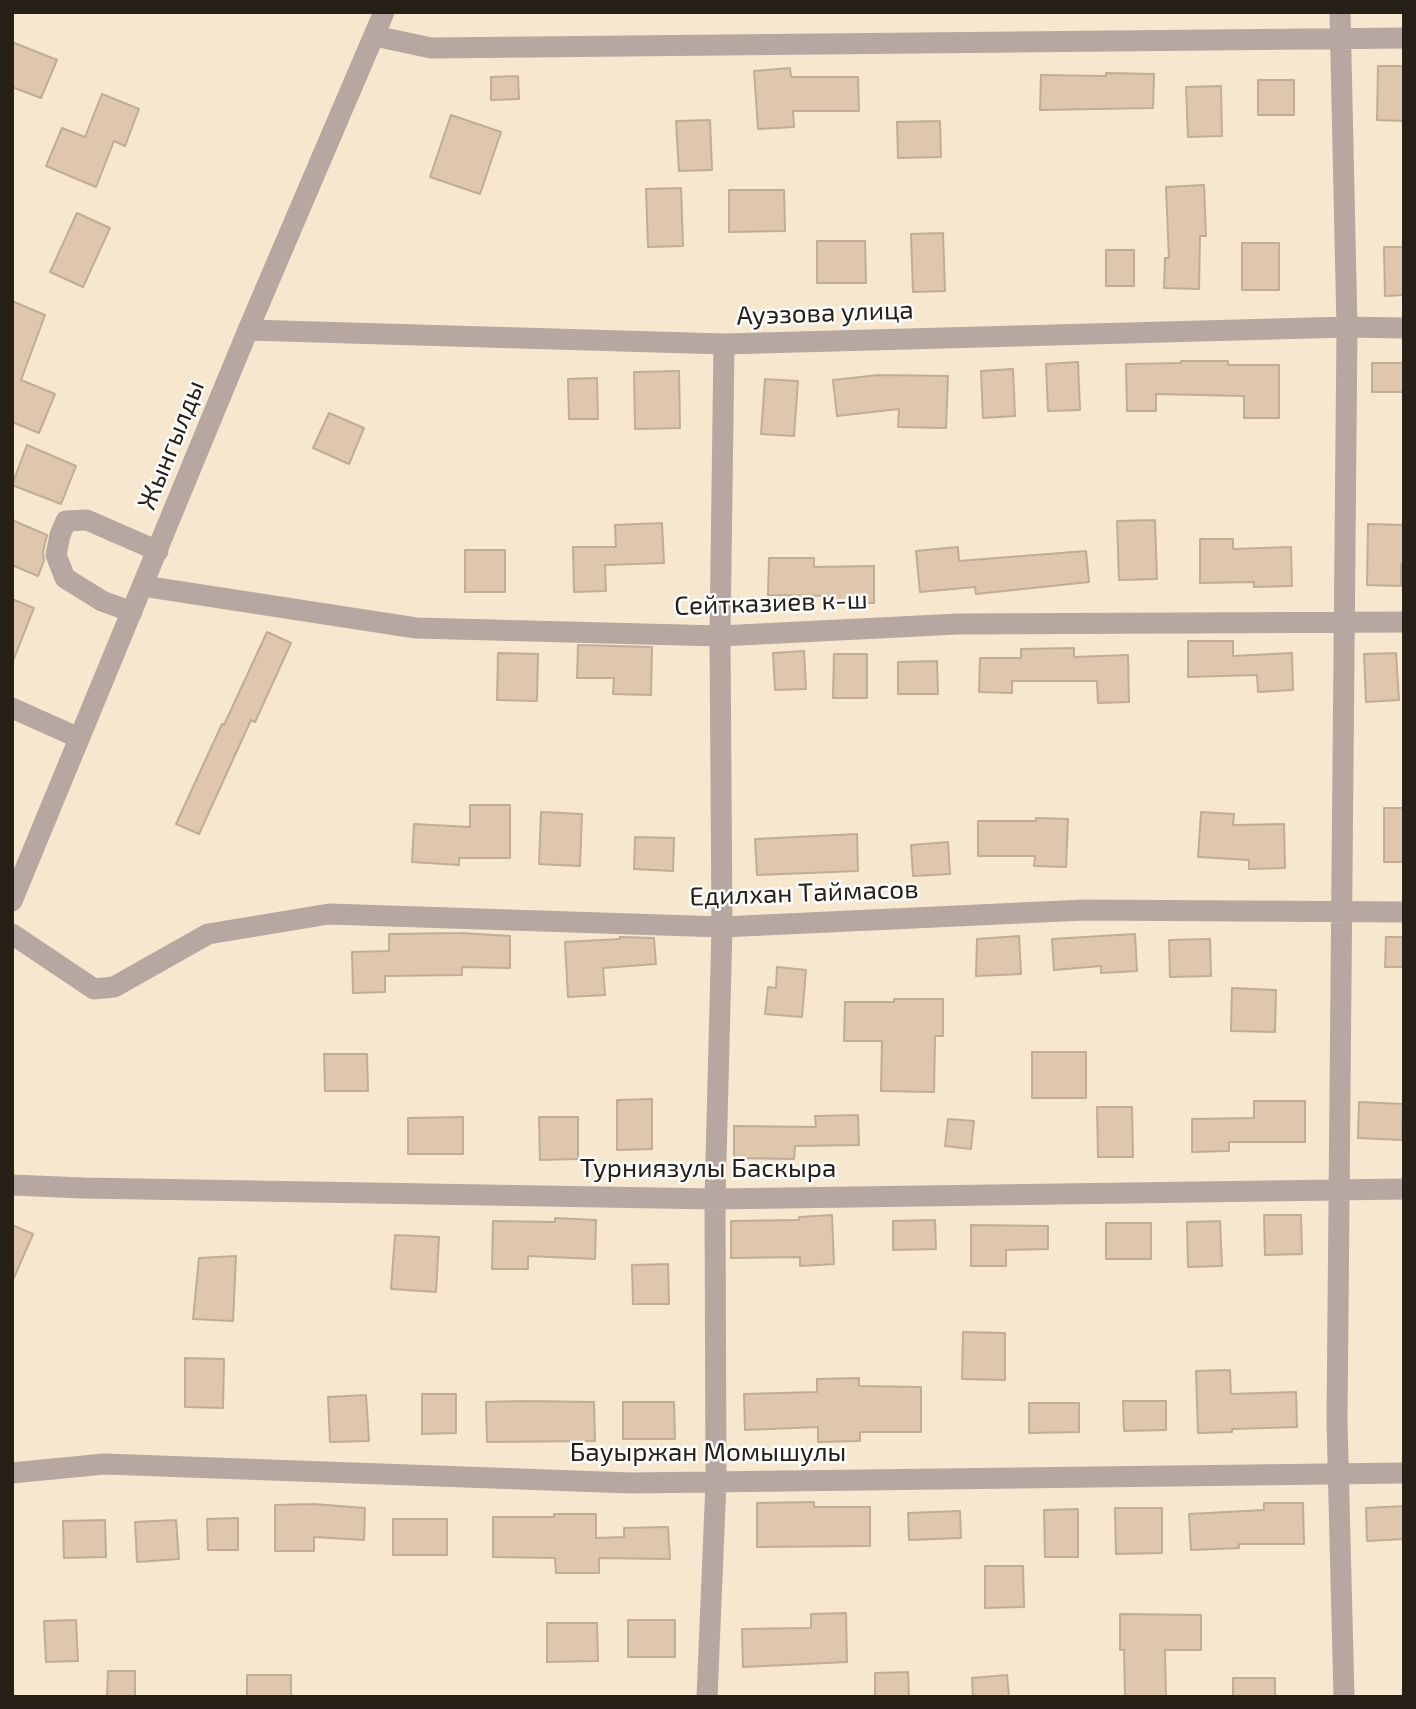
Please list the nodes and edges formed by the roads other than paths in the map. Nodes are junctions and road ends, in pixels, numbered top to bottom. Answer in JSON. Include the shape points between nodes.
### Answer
{"nodes":[{"id":1,"x":384,"y":12,"type":"edge"},
{"id":2,"x":1340,"y":12,"type":"edge"},
{"id":3,"x":375,"y":36,"type":"junction"},
{"id":4,"x":1404,"y":38,"type":"edge"},
{"id":5,"x":1341,"y":40,"type":"junction"},
{"id":6,"x":1347,"y":327,"type":"junction"},
{"id":7,"x":1404,"y":328,"type":"edge"},
{"id":8,"x":248,"y":330,"type":"junction"},
{"id":9,"x":724,"y":344,"type":"junction"},
{"id":10,"x":158,"y":551,"type":"junction"},
{"id":11,"x":143,"y":586,"type":"junction"},
{"id":12,"x":132,"y":612,"type":"junction"},
{"id":13,"x":1343,"y":622,"type":"junction"},
{"id":14,"x":1404,"y":622,"type":"edge"},
{"id":15,"x":720,"y":636,"type":"junction"},
{"id":16,"x":12,"y":708,"type":"edge"},
{"id":17,"x":79,"y":738,"type":"junction"},
{"id":18,"x":12,"y":901,"type":"edge"},
{"id":19,"x":1342,"y":912,"type":"junction"},
{"id":20,"x":1404,"y":912,"type":"edge"},
{"id":21,"x":722,"y":927,"type":"junction"},
{"id":22,"x":12,"y":934,"type":"edge"},
{"id":23,"x":12,"y":1185,"type":"edge"},
{"id":24,"x":1339,"y":1189,"type":"junction"},
{"id":25,"x":1404,"y":1189,"type":"edge"},
{"id":26,"x":715,"y":1199,"type":"junction"},
{"id":27,"x":1404,"y":1472,"type":"edge"},
{"id":28,"x":12,"y":1473,"type":"edge"},
{"id":29,"x":1338,"y":1473,"type":"junction"},
{"id":30,"x":716,"y":1482,"type":"junction"},
{"id":31,"x":707,"y":1697,"type":"edge"},
{"id":32,"x":1344,"y":1697,"type":"edge"}],
"edges":[{"from":1,"to":3,"type":"street","name":"Жынгылды"},
{"from":2,"to":5,"type":"street"},
{"from":3,"to":5,"type":"street","via":[[431,48]]},
{"from":3,"to":8,"type":"street","name":"Жынгылды"},
{"from":4,"to":5,"type":"street"},
{"from":5,"to":6,"type":"street"},
{"from":6,"to":7,"type":"street","name":"Ауэзова улица"},
{"from":6,"to":9,"type":"street","name":"Ауэзова улица"},
{"from":6,"to":13,"type":"street"},
{"from":8,"to":9,"type":"street","name":"Ауэзова улица"},
{"from":8,"to":10,"type":"street","name":"Жынгылды"},
{"from":9,"to":15,"type":"street"},
{"from":10,"to":11,"type":"street","name":"Жынгылды"},
{"from":10,"to":12,"type":"street","via":[[87,520],[66,521],[63,528],[56,555],[65,578],[102,601]]},
{"from":11,"to":12,"type":"street","name":"Жынгылды"},
{"from":11,"to":15,"type":"street","name":"Сейтказиев к-ш","via":[[416,628]]},
{"from":12,"to":17,"type":"street","name":"Жынгылды"},
{"from":13,"to":14,"type":"street","name":"Сейтказиев к-ш"},
{"from":13,"to":15,"type":"street","name":"Сейтказиев к-ш","via":[[958,624]]},
{"from":13,"to":19,"type":"street"},
{"from":15,"to":21,"type":"street"},
{"from":16,"to":17,"type":"street"},
{"from":17,"to":18,"type":"street","name":"Жынгылды"},
{"from":19,"to":20,"type":"street","name":"Едилхан Таймасов"},
{"from":19,"to":21,"type":"street","name":"Едилхан Таймасов","via":[[1084,910]]},
{"from":19,"to":24,"type":"street"},
{"from":21,"to":22,"type":"street","name":"Едилхан Таймасов","via":[[328,914],[208,934],[114,987],[94,989]]},
{"from":21,"to":26,"type":"street"},
{"from":23,"to":26,"type":"street","name":"Турниязулы Баскыра"},
{"from":24,"to":25,"type":"street","name":"Турниязулы Баскыра"},
{"from":24,"to":26,"type":"street","name":"Турниязулы Баскыра"},
{"from":24,"to":29,"type":"street"},
{"from":26,"to":30,"type":"street"},
{"from":27,"to":29,"type":"street","name":"Бауыржан Момышулы"},
{"from":28,"to":30,"type":"street","name":"Бауыржан Момышулы","via":[[104,1464]]},
{"from":29,"to":30,"type":"street","name":"Бауыржан Момышулы"},
{"from":29,"to":32,"type":"street"},
{"from":30,"to":31,"type":"street"}]}
